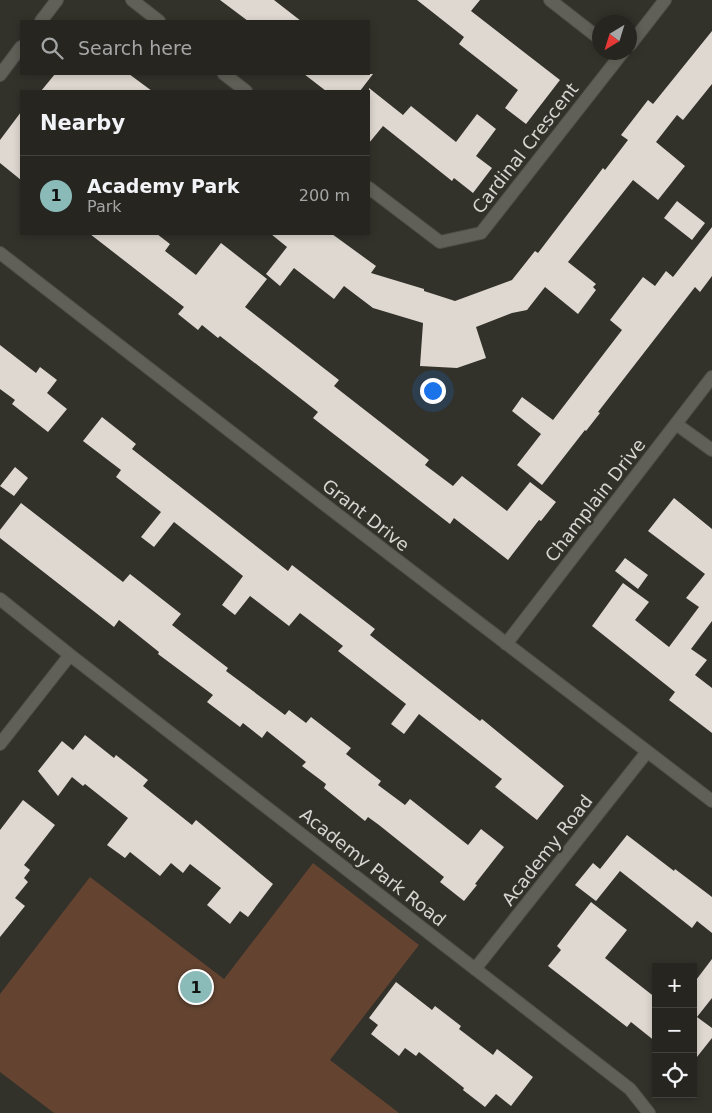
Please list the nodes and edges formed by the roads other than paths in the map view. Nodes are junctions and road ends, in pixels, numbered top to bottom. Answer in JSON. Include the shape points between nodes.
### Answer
{"nodes":[{"id":1,"x":58,"y":0,"type":"edge"},
{"id":2,"x":132,"y":0,"type":"edge"},
{"id":3,"x":550,"y":0,"type":"edge"},
{"id":4,"x":666,"y":0,"type":"edge"},
{"id":5,"x":42,"y":20,"type":"edge"},
{"id":6,"x":158,"y":20,"type":"edge"},
{"id":7,"x":592,"y":33,"type":"edge"},
{"id":8,"x":637,"y":36,"type":"edge"},
{"id":9,"x":20,"y":48,"type":"edge"},
{"id":10,"x":615,"y":60,"type":"edge"},
{"id":11,"x":0,"y":74,"type":"edge"},
{"id":12,"x":225,"y":75,"type":"edge"},
{"id":13,"x":245,"y":90,"type":"edge"},
{"id":14,"x":370,"y":189,"type":"edge"},
{"id":15,"x":0,"y":253,"type":"edge"},
{"id":16,"x":712,"y":377,"type":"edge"},
{"id":17,"x":676,"y":424,"type":"junction"},
{"id":18,"x":712,"y":450,"type":"edge"},
{"id":19,"x":0,"y":599,"type":"edge"},
{"id":20,"x":506,"y":644,"type":"junction"},
{"id":21,"x":70,"y":655,"type":"junction"},
{"id":22,"x":0,"y":744,"type":"edge"},
{"id":23,"x":647,"y":752,"type":"junction"},
{"id":24,"x":712,"y":801,"type":"edge"},
{"id":25,"x":475,"y":969,"type":"junction"},
{"id":26,"x":649,"y":1113,"type":"edge"}],
"edges":[{"from":1,"to":5,"type":"street"},
{"from":2,"to":6,"type":"street"},
{"from":3,"to":7,"type":"street"},
{"from":4,"to":8,"type":"street"},
{"from":9,"to":11,"type":"street"},
{"from":10,"to":14,"type":"street","name":"Cardinal Crescent","via":[[481,232],[440,242]]},
{"from":12,"to":13,"type":"street"},
{"from":15,"to":20,"type":"street","name":"Grant Drive"},
{"from":16,"to":17,"type":"street","name":"Champlain Drive"},
{"from":17,"to":18,"type":"street"},
{"from":17,"to":20,"type":"street","name":"Champlain Drive"},
{"from":19,"to":21,"type":"street","name":"Academy Park Road"},
{"from":20,"to":23,"type":"street","name":"Grant Drive"},
{"from":21,"to":22,"type":"street"},
{"from":21,"to":25,"type":"street","name":"Academy Park Road"},
{"from":23,"to":24,"type":"street","name":"Grant Drive"},
{"from":23,"to":25,"type":"street","name":"Academy Road"},
{"from":25,"to":26,"type":"street","name":"Academy Park Road","via":[[630,1089]]}]}
